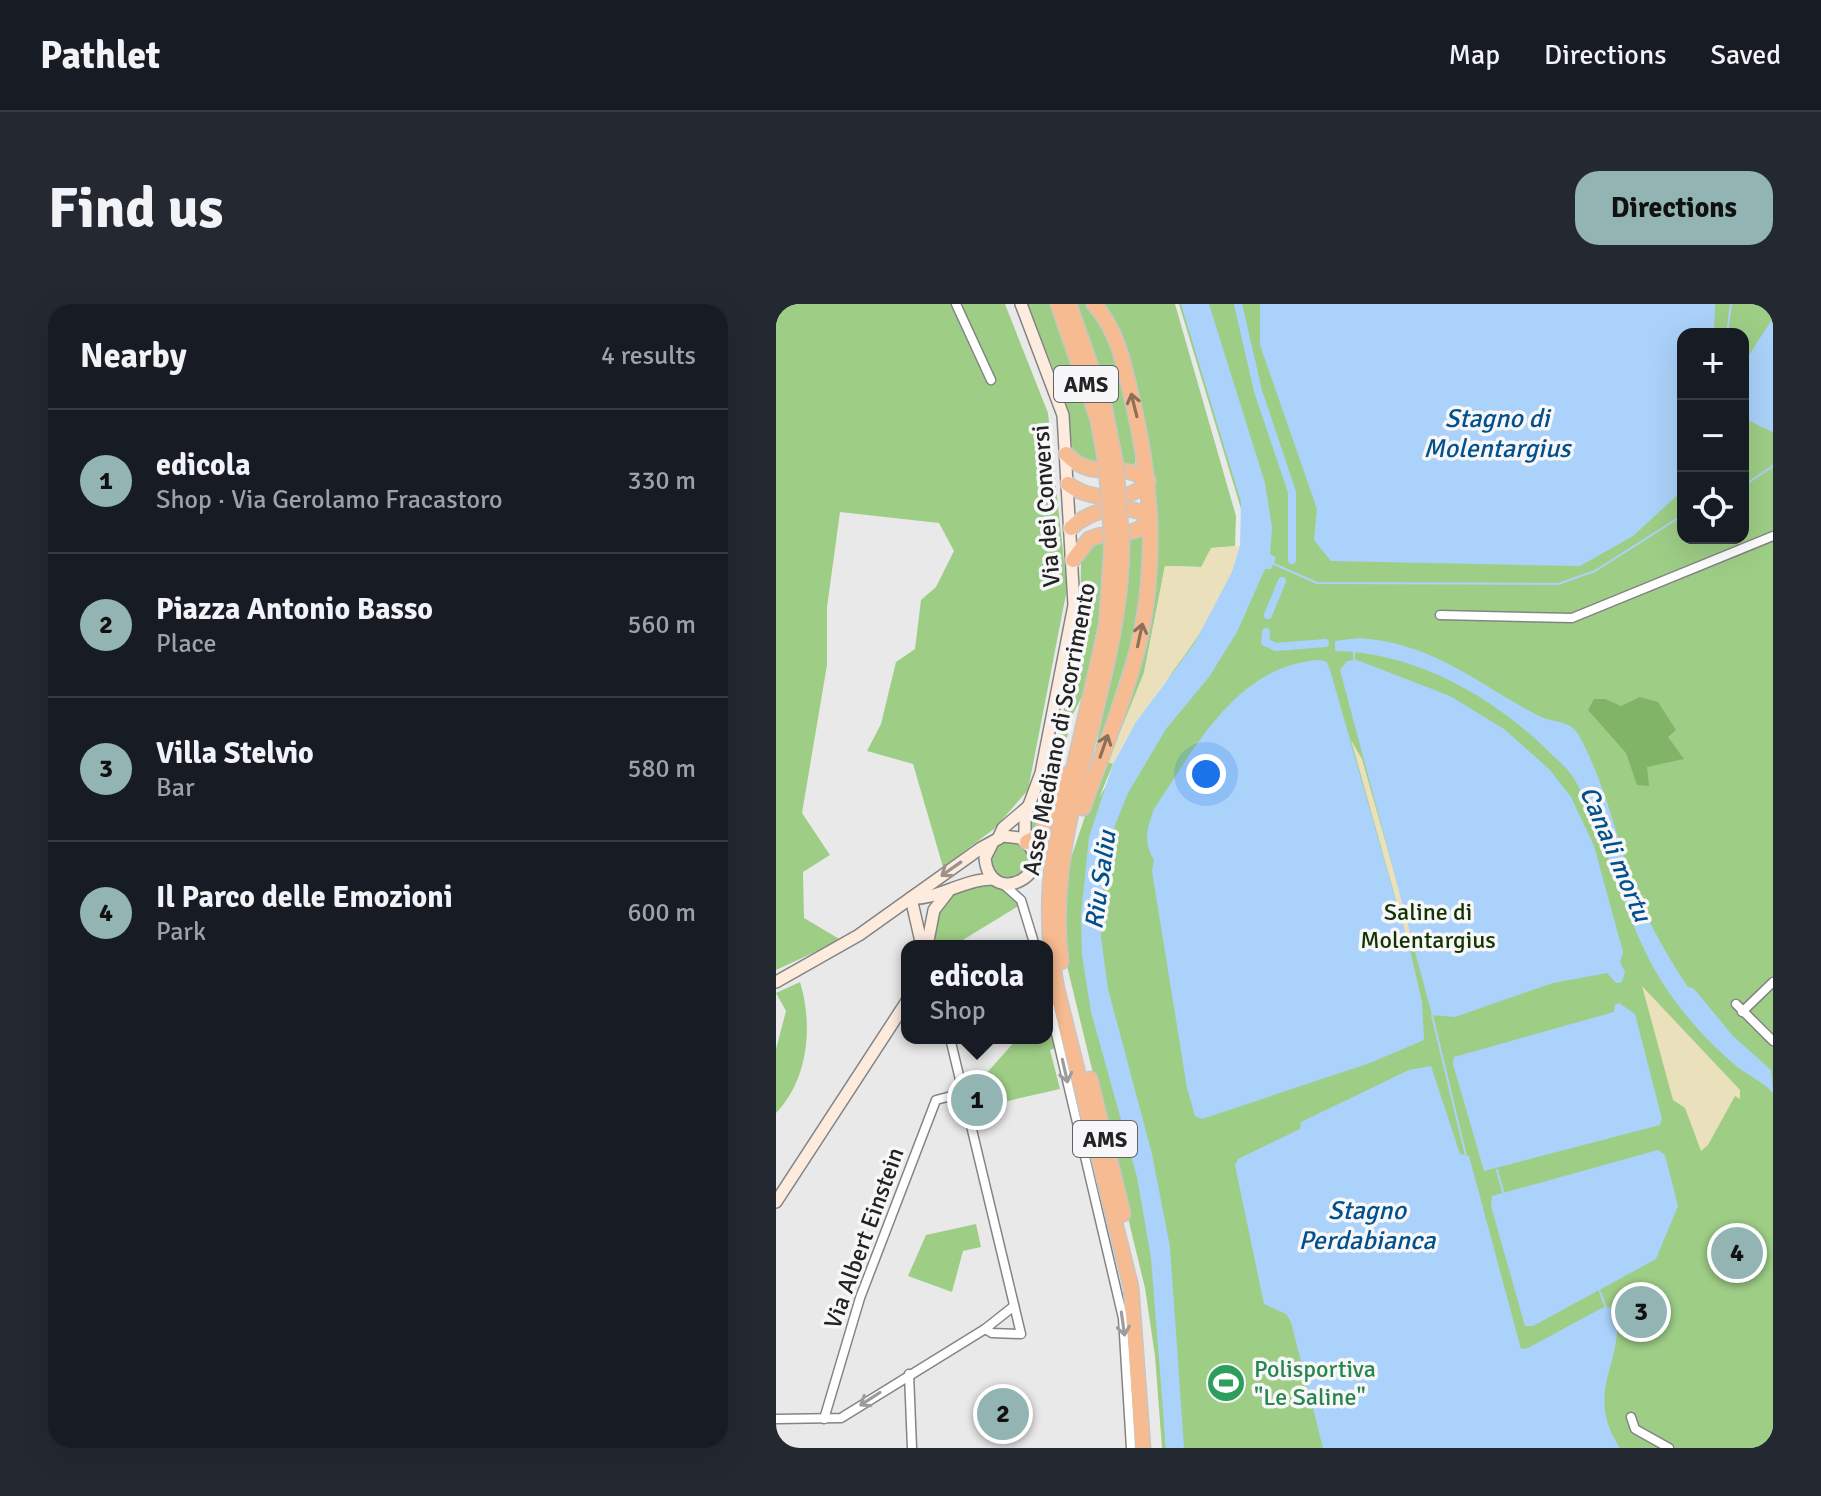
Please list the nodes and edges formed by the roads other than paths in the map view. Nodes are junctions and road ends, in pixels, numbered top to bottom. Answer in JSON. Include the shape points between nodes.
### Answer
{"nodes":[{"id":1,"x":956,"y":304,"type":"edge"},
{"id":2,"x":1021,"y":304,"type":"edge"},
{"id":3,"x":1058,"y":304,"type":"edge"},
{"id":4,"x":1069,"y":304,"type":"edge"},
{"id":5,"x":1094,"y":304,"type":"edge"},
{"id":6,"x":991,"y":380,"type":"dead end"},
{"id":7,"x":1066,"y":454,"type":"junction"},
{"id":8,"x":1111,"y":465,"type":"junction"},
{"id":9,"x":1148,"y":481,"type":"junction"},
{"id":10,"x":1068,"y":484,"type":"junction"},
{"id":11,"x":1150,"y":521,"type":"junction"},
{"id":12,"x":1071,"y":528,"type":"junction"},
{"id":13,"x":1773,"y":536,"type":"edge"},
{"id":14,"x":1117,"y":543,"type":"junction"},
{"id":15,"x":1073,"y":560,"type":"junction"},
{"id":16,"x":1440,"y":615,"type":"dead end"},
{"id":17,"x":1077,"y":750,"type":"junction"},
{"id":18,"x":1029,"y":806,"type":"junction"},
{"id":19,"x":1069,"y":831,"type":"junction"},
{"id":20,"x":998,"y":836,"type":"junction"},
{"id":21,"x":1026,"y":841,"type":"junction"},
{"id":22,"x":965,"y":881,"type":"junction"},
{"id":23,"x":998,"y":881,"type":"junction"},
{"id":24,"x":911,"y":898,"type":"junction"},
{"id":25,"x":929,"y":930,"type":"junction"},
{"id":26,"x":925,"y":940,"type":"edge"},
{"id":27,"x":928,"y":940,"type":"edge"},
{"id":28,"x":1033,"y":940,"type":"edge"},
{"id":29,"x":1049,"y":940,"type":"edge"},
{"id":30,"x":1053,"y":966,"type":"edge"},
{"id":31,"x":776,"y":982,"type":"edge"},
{"id":32,"x":1773,"y":982,"type":"edge"},
{"id":33,"x":901,"y":1010,"type":"edge"},
{"id":34,"x":1053,"y":1020,"type":"edge"},
{"id":35,"x":1773,"y":1041,"type":"edge"},
{"id":36,"x":951,"y":1044,"type":"edge"},
{"id":37,"x":963,"y":1093,"type":"junction"},
{"id":38,"x":776,"y":1202,"type":"edge"},
{"id":39,"x":1014,"y":1306,"type":"junction"},
{"id":40,"x":985,"y":1329,"type":"junction"},
{"id":41,"x":909,"y":1374,"type":"junction"},
{"id":42,"x":1631,"y":1417,"type":"dead end"},
{"id":43,"x":776,"y":1419,"type":"edge"},
{"id":44,"x":824,"y":1419,"type":"junction"},
{"id":45,"x":912,"y":1448,"type":"edge"},
{"id":46,"x":1131,"y":1448,"type":"edge"},
{"id":47,"x":1143,"y":1448,"type":"edge"},
{"id":48,"x":1153,"y":1448,"type":"edge"},
{"id":49,"x":1669,"y":1448,"type":"edge"}],
"edges":[{"from":1,"to":6,"type":"street"},
{"from":2,"to":7,"type":"street","name":"Via dei Conversi","via":[[1057,393]]},
{"from":3,"to":8,"type":"highway","name":"Asse Mediano di Scorrimento","number":"AMS"},
{"from":4,"to":8,"type":"highway","name":"Asse Mediano di Scorrimento","number":"AMS","via":[[1103,401]]},
{"from":9,"to":5,"type":"highway","one_way":true,"via":[[1119,347]]},
{"from":7,"to":9,"type":"highway","via":[[1086,470],[1132,471]]},
{"from":7,"to":10,"type":"street","name":"Via dei Conversi"},
{"from":8,"to":14,"type":"highway","name":"Asse Mediano di Scorrimento","number":"AMS","bridge":true},
{"from":9,"to":10,"type":"highway","via":[[1130,494],[1102,497]]},
{"from":9,"to":11,"type":"highway"},
{"from":10,"to":12,"type":"street","name":"Via dei Conversi"},
{"from":11,"to":12,"type":"highway","via":[[1146,514],[1124,508],[1086,516]]},
{"from":11,"to":15,"type":"highway","via":[[1131,533],[1089,539]]},
{"from":19,"to":11,"type":"highway","one_way":true,"via":[[1076,827],[1141,634]]},
{"from":12,"to":15,"type":"street","name":"Via dei Conversi"},
{"from":13,"to":16,"type":"street","via":[[1572,618]]},
{"from":14,"to":17,"type":"highway","name":"Asse Mediano di Scorrimento","number":"AMS","via":[[1106,628]]},
{"from":14,"to":19,"type":"highway","name":"Asse Mediano di Scorrimento","number":"AMS","via":[[1116,630]]},
{"from":15,"to":18,"type":"street","name":"Via dei Conversi","via":[[1072,625],[1041,773]]},
{"from":17,"to":21,"type":"highway","via":[[1068,758],[1041,835]]},
{"from":17,"to":29,"type":"highway","name":"Asse Mediano di Scorrimento","number":"AMS","via":[[1053,857]]},
{"from":18,"to":20,"type":"street"},
{"from":18,"to":21,"type":"street","name":"Via dei Conversi","via":[[1022,829]]},
{"from":19,"to":48,"type":"highway","name":"Asse Mediano di Scorrimento","number":"AMS","via":[[1059,884],[1061,959],[1140,1290]]},
{"from":20,"to":21,"type":"street"},
{"from":20,"to":23,"type":"street","via":[[985,858]]},
{"from":20,"to":24,"type":"street","one_way":true},
{"from":21,"to":23,"type":"street","via":[[1034,859],[1029,875],[1016,884]]},
{"from":22,"to":23,"type":"street"},
{"from":22,"to":24,"type":"street","via":[[926,899]]},
{"from":22,"to":25,"type":"street","via":[[938,902]]},
{"from":23,"to":28,"type":"street","via":[[1021,900]]},
{"from":24,"to":25,"type":"street"},
{"from":24,"to":26,"type":"street"},
{"from":24,"to":31,"type":"street","via":[[823,958]]},
{"from":25,"to":27,"type":"street"},
{"from":30,"to":47,"type":"highway","name":"Asse Mediano di Scorrimento","number":"AMS","via":[[1131,1287]]},
{"from":32,"to":35,"type":"street","via":[[1739,1008]]},
{"from":33,"to":38,"type":"street"},
{"from":34,"to":46,"type":"street","one_way":true,"via":[[1123,1318]]},
{"from":36,"to":37,"type":"street"},
{"from":37,"to":39,"type":"street"},
{"from":37,"to":44,"type":"street","name":"Via Albert Einstein","via":[[936,1100],[860,1298]]},
{"from":39,"to":40,"type":"street"},
{"from":39,"to":40,"type":"street","via":[[1021,1334]]},
{"from":40,"to":41,"type":"street"},
{"from":41,"to":44,"type":"street","one_way":true,"via":[[841,1418]]},
{"from":41,"to":45,"type":"street"},
{"from":42,"to":49,"type":"street","via":[[1635,1429]]},
{"from":43,"to":44,"type":"street"}]}
